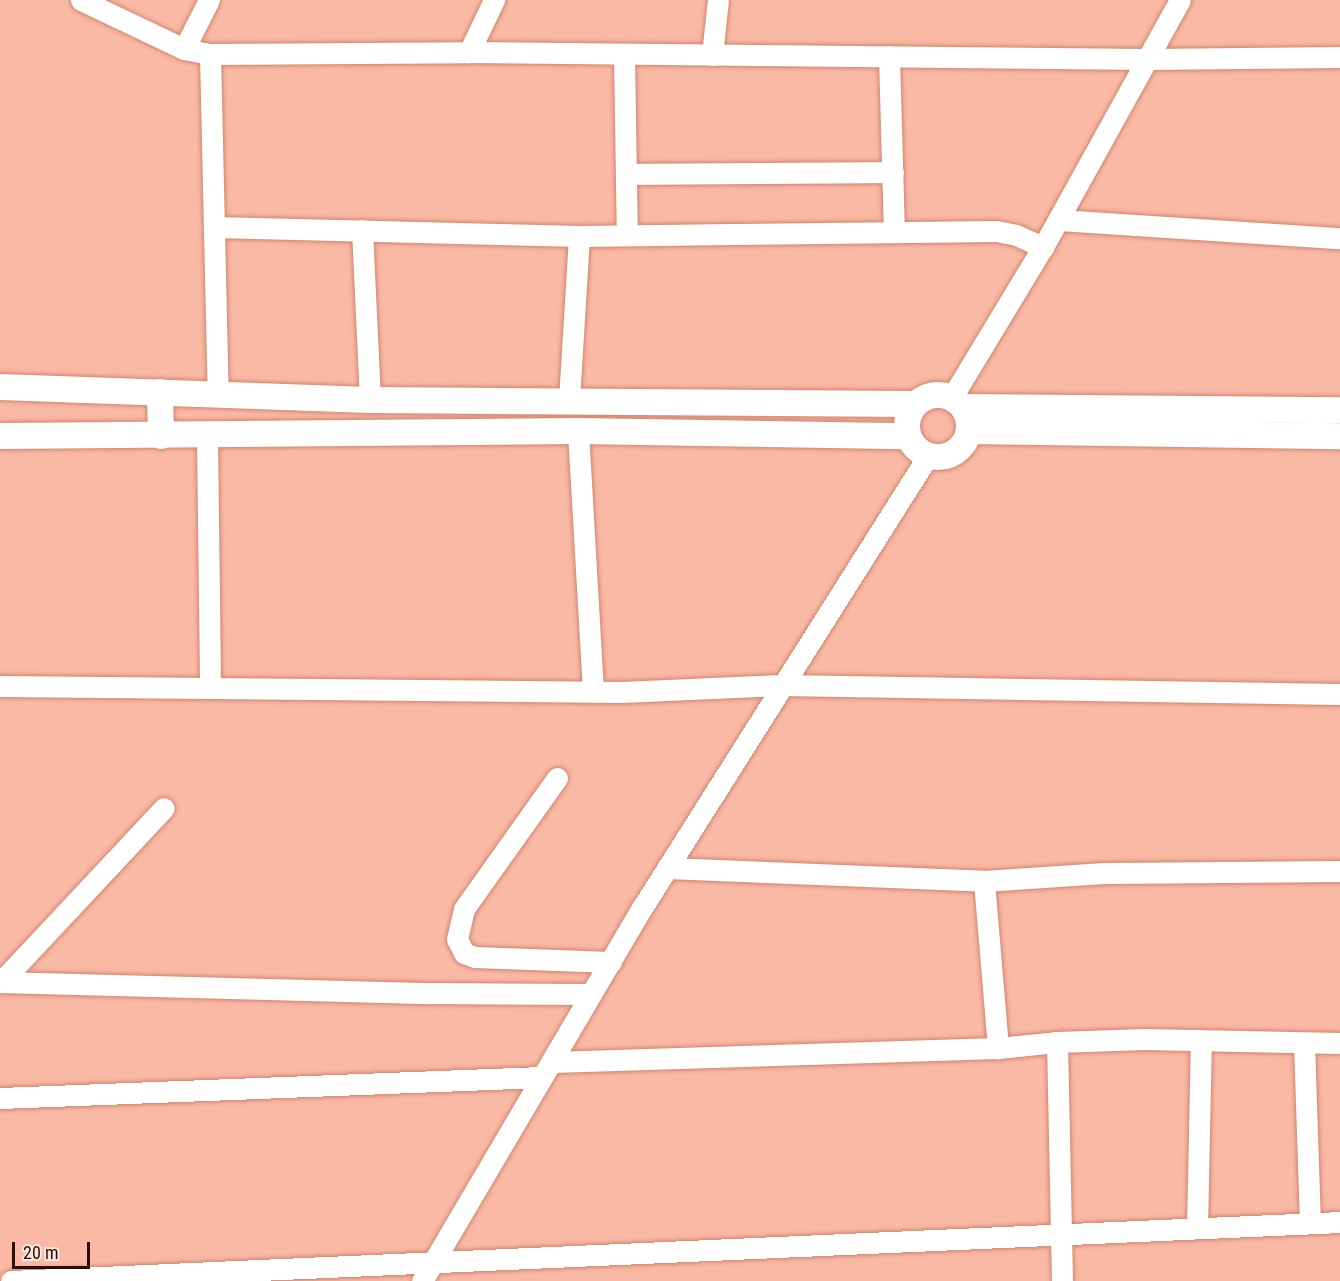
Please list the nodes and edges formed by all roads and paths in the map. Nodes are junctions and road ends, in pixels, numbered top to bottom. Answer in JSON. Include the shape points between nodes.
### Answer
{"nodes":[{"id":1,"x":81,"y":0,"type":"edge"},
{"id":2,"x":209,"y":0,"type":"edge"},
{"id":3,"x":494,"y":0,"type":"edge"},
{"id":4,"x":718,"y":0,"type":"edge"},
{"id":5,"x":1176,"y":1,"type":"edge"},
{"id":6,"x":184,"y":49,"type":"junction"},
{"id":7,"x":469,"y":52,"type":"junction"},
{"id":8,"x":210,"y":54,"type":"junction"},
{"id":9,"x":624,"y":54,"type":"junction"},
{"id":10,"x":712,"y":55,"type":"junction"},
{"id":11,"x":889,"y":56,"type":"junction"},
{"id":12,"x":1340,"y":57,"type":"edge"},
{"id":13,"x":1147,"y":59,"type":"junction"},
{"id":14,"x":892,"y":172,"type":"junction"},
{"id":15,"x":627,"y":174,"type":"junction"},
{"id":16,"x":1058,"y":220,"type":"junction"},
{"id":17,"x":215,"y":227,"type":"junction"},
{"id":18,"x":362,"y":230,"type":"junction"},
{"id":19,"x":894,"y":232,"type":"junction"},
{"id":20,"x":579,"y":236,"type":"junction"},
{"id":21,"x":627,"y":236,"type":"junction"},
{"id":22,"x":1340,"y":238,"type":"edge"},
{"id":23,"x":1043,"y":247,"type":"junction"},
{"id":24,"x":0,"y":387,"type":"edge"},
{"id":25,"x":160,"y":392,"type":"junction"},
{"id":26,"x":218,"y":394,"type":"junction"},
{"id":27,"x":370,"y":400,"type":"junction"},
{"id":28,"x":569,"y":400,"type":"junction"},
{"id":29,"x":915,"y":404,"type":"junction"},
{"id":30,"x":1340,"y":410,"type":"edge"},
{"id":31,"x":961,"y":412,"type":"junction"},
{"id":32,"x":578,"y":431,"type":"junction"},
{"id":33,"x":0,"y":436,"type":"edge"},
{"id":34,"x":161,"y":436,"type":"junction"},
{"id":35,"x":207,"y":436,"type":"junction"},
{"id":36,"x":908,"y":436,"type":"junction"},
{"id":37,"x":1340,"y":436,"type":"edge"},
{"id":38,"x":928,"y":456,"type":"junction"},
{"id":39,"x":781,"y":685,"type":"junction"},
{"id":40,"x":0,"y":686,"type":"edge"},
{"id":41,"x":210,"y":687,"type":"junction"},
{"id":42,"x":593,"y":692,"type":"junction"},
{"id":43,"x":1340,"y":694,"type":"edge"},
{"id":44,"x":557,"y":778,"type":"dead end"},
{"id":45,"x":164,"y":808,"type":"dead end"},
{"id":46,"x":668,"y":868,"type":"junction"},
{"id":47,"x":1340,"y":871,"type":"edge"},
{"id":48,"x":984,"y":881,"type":"junction"},
{"id":49,"x":611,"y":962,"type":"junction"},
{"id":50,"x":0,"y":982,"type":"edge"},
{"id":51,"x":591,"y":994,"type":"junction"},
{"id":52,"x":1201,"y":1040,"type":"junction"},
{"id":53,"x":1058,"y":1042,"type":"junction"},
{"id":54,"x":1304,"y":1042,"type":"junction"},
{"id":55,"x":1340,"y":1043,"type":"edge"},
{"id":56,"x":998,"y":1048,"type":"junction"},
{"id":57,"x":547,"y":1069,"type":"junction"},
{"id":58,"x":0,"y":1098,"type":"edge"},
{"id":59,"x":1310,"y":1222,"type":"junction"},
{"id":60,"x":1340,"y":1222,"type":"edge"},
{"id":61,"x":1197,"y":1228,"type":"junction"},
{"id":62,"x":1061,"y":1235,"type":"junction"},
{"id":63,"x":434,"y":1261,"type":"junction"},
{"id":64,"x":10,"y":1281,"type":"edge"},
{"id":65,"x":422,"y":1281,"type":"edge"},
{"id":66,"x":1062,"y":1281,"type":"edge"}],
"edges":[{"from":1,"to":6,"type":"street"},
{"from":2,"to":6,"type":"street"},
{"from":3,"to":7,"type":"street"},
{"from":4,"to":10,"type":"street"},
{"from":5,"to":13,"type":"street"},
{"from":6,"to":8,"type":"street"},
{"from":7,"to":8,"type":"street"},
{"from":7,"to":9,"type":"street"},
{"from":8,"to":17,"type":"street"},
{"from":9,"to":10,"type":"street"},
{"from":9,"to":15,"type":"street"},
{"from":10,"to":11,"type":"street"},
{"from":11,"to":13,"type":"street"},
{"from":11,"to":14,"type":"street"},
{"from":12,"to":13,"type":"street"},
{"from":13,"to":16,"type":"street"},
{"from":14,"to":15,"type":"street"},
{"from":14,"to":19,"type":"street"},
{"from":15,"to":21,"type":"street"},
{"from":16,"to":22,"type":"street"},
{"from":16,"to":23,"type":"street"},
{"from":17,"to":18,"type":"street"},
{"from":17,"to":26,"type":"street"},
{"from":18,"to":20,"type":"street"},
{"from":18,"to":27,"type":"street"},
{"from":19,"to":21,"type":"street"},
{"from":19,"to":23,"type":"street","via":[[996,231]]},
{"from":20,"to":21,"type":"street"},
{"from":20,"to":28,"type":"street"},
{"from":23,"to":31,"type":"street"},
{"from":24,"to":25,"type":"street"},
{"from":25,"to":26,"type":"street"},
{"from":25,"to":34,"type":"street"},
{"from":26,"to":27,"type":"street"},
{"from":27,"to":28,"type":"street"},
{"from":28,"to":29,"type":"street"},
{"from":29,"to":31,"type":"street","via":[[932,395]]},
{"from":29,"to":36,"type":"street","via":[[909,413]]},
{"from":30,"to":31,"type":"street"},
{"from":31,"to":37,"type":"street"},
{"from":31,"to":38,"type":"street","via":[[966,441],[950,455]]},
{"from":32,"to":35,"type":"street"},
{"from":32,"to":36,"type":"street"},
{"from":32,"to":42,"type":"street"},
{"from":33,"to":34,"type":"street"},
{"from":34,"to":35,"type":"street"},
{"from":35,"to":41,"type":"street"},
{"from":36,"to":38,"type":"street"},
{"from":38,"to":39,"type":"street"},
{"from":39,"to":42,"type":"street"},
{"from":39,"to":43,"type":"street"},
{"from":39,"to":46,"type":"street"},
{"from":40,"to":41,"type":"street"},
{"from":41,"to":42,"type":"street"},
{"from":44,"to":49,"type":"street","via":[[464,909],[457,939],[464,952],[475,957]]},
{"from":45,"to":50,"type":"street"},
{"from":46,"to":48,"type":"street"},
{"from":46,"to":49,"type":"street"},
{"from":47,"to":48,"type":"street","via":[[1104,873]]},
{"from":48,"to":56,"type":"street"},
{"from":49,"to":51,"type":"street"},
{"from":50,"to":51,"type":"street"},
{"from":51,"to":57,"type":"street"},
{"from":52,"to":53,"type":"street"},
{"from":52,"to":54,"type":"street"},
{"from":52,"to":61,"type":"street"},
{"from":53,"to":56,"type":"street"},
{"from":53,"to":62,"type":"street"},
{"from":54,"to":55,"type":"street"},
{"from":54,"to":59,"type":"street"},
{"from":56,"to":57,"type":"street"},
{"from":57,"to":58,"type":"street"},
{"from":57,"to":63,"type":"street"},
{"from":59,"to":60,"type":"street"},
{"from":59,"to":61,"type":"street"},
{"from":61,"to":62,"type":"street"},
{"from":62,"to":63,"type":"street"},
{"from":62,"to":66,"type":"street"},
{"from":63,"to":64,"type":"street"},
{"from":63,"to":65,"type":"street"}]}
